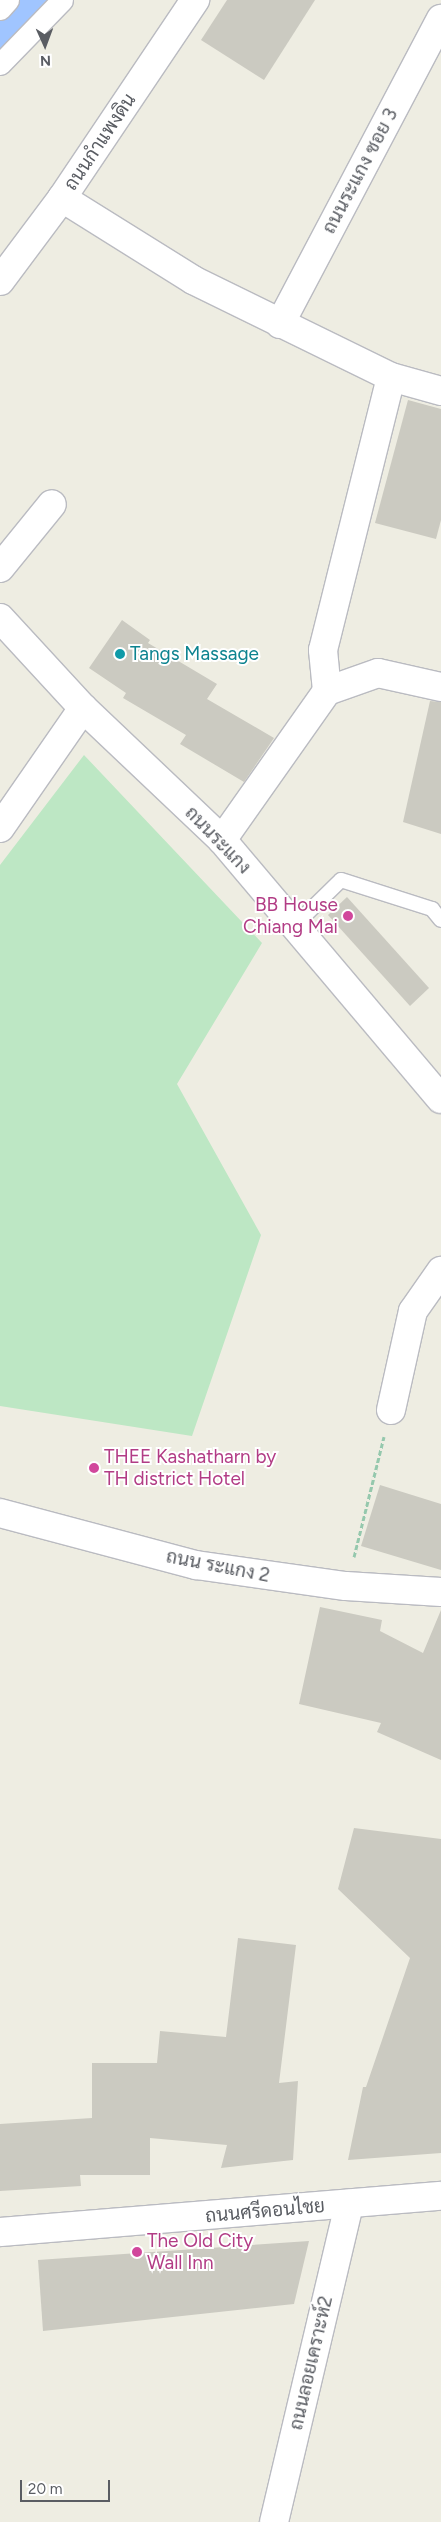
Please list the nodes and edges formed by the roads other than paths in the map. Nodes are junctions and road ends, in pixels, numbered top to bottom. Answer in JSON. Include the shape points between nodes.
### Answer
{"nodes":[{"id":1,"x":8,"y":0,"type":"edge"},
{"id":2,"x":62,"y":0,"type":"edge"},
{"id":3,"x":194,"y":0,"type":"edge"},
{"id":4,"x":0,"y":9,"type":"edge"},
{"id":5,"x":441,"y":19,"type":"edge"},
{"id":6,"x":0,"y":64,"type":"edge"},
{"id":7,"x":62,"y":198,"type":"junction"},
{"id":8,"x":0,"y":281,"type":"edge"},
{"id":9,"x":280,"y":324,"type":"junction"},
{"id":10,"x":391,"y":378,"type":"junction"},
{"id":11,"x":441,"y":391,"type":"edge"},
{"id":12,"x":52,"y":504,"type":"dead end"},
{"id":13,"x":0,"y":568,"type":"edge"},
{"id":14,"x":0,"y":618,"type":"edge"},
{"id":15,"x":441,"y":687,"type":"edge"},
{"id":16,"x":327,"y":691,"type":"junction"},
{"id":17,"x":83,"y":708,"type":"junction"},
{"id":18,"x":0,"y":828,"type":"edge"},
{"id":19,"x":222,"y":840,"type":"junction"},
{"id":20,"x":441,"y":920,"type":"edge"},
{"id":21,"x":295,"y":925,"type":"junction"},
{"id":22,"x":439,"y":1094,"type":"edge"},
{"id":23,"x":441,"y":1271,"type":"edge"},
{"id":24,"x":391,"y":1410,"type":"road end"},
{"id":25,"x":0,"y":1512,"type":"edge"},
{"id":26,"x":441,"y":1592,"type":"edge"},
{"id":27,"x":441,"y":2196,"type":"edge"},
{"id":28,"x":349,"y":2204,"type":"junction"},
{"id":29,"x":0,"y":2232,"type":"edge"},
{"id":30,"x":274,"y":2522,"type":"edge"}],
"edges":[{"from":1,"to":4,"type":"street"},
{"from":2,"to":6,"type":"street"},
{"from":3,"to":7,"type":"street","name":"ถนนกำแพงดิน"},
{"from":5,"to":9,"type":"street","name":"ถนนระแกง ซอย 3"},
{"from":7,"to":8,"type":"street","name":"ถนนกำแพงดิน"},
{"from":7,"to":9,"type":"street","via":[[193,280]]},
{"from":9,"to":10,"type":"street"},
{"from":10,"to":11,"type":"street"},
{"from":10,"to":16,"type":"street","via":[[322,650]]},
{"from":12,"to":13,"type":"street"},
{"from":14,"to":17,"type":"street","name":"ถนนระแกง"},
{"from":15,"to":16,"type":"street","via":[[378,673]]},
{"from":16,"to":19,"type":"street"},
{"from":17,"to":18,"type":"street"},
{"from":17,"to":19,"type":"street","name":"ถนนระแกง"},
{"from":19,"to":21,"type":"street","name":"ถนนระแกง"},
{"from":20,"to":21,"type":"lane","via":[[432,909],[341,880]]},
{"from":21,"to":22,"type":"street","name":"ถนนระแกง"},
{"from":23,"to":24,"type":"street","via":[[413,1311]]},
{"from":25,"to":26,"type":"street","name":"ถนน ระแกง 2","via":[[196,1565],[346,1586]]},
{"from":27,"to":28,"type":"street","name":"ถนนศรีดอนไชย"},
{"from":28,"to":29,"type":"street","name":"ถนนศรีดอนไชย"},
{"from":28,"to":30,"type":"street","name":"ถนนลอยเคราะห์2"}]}
